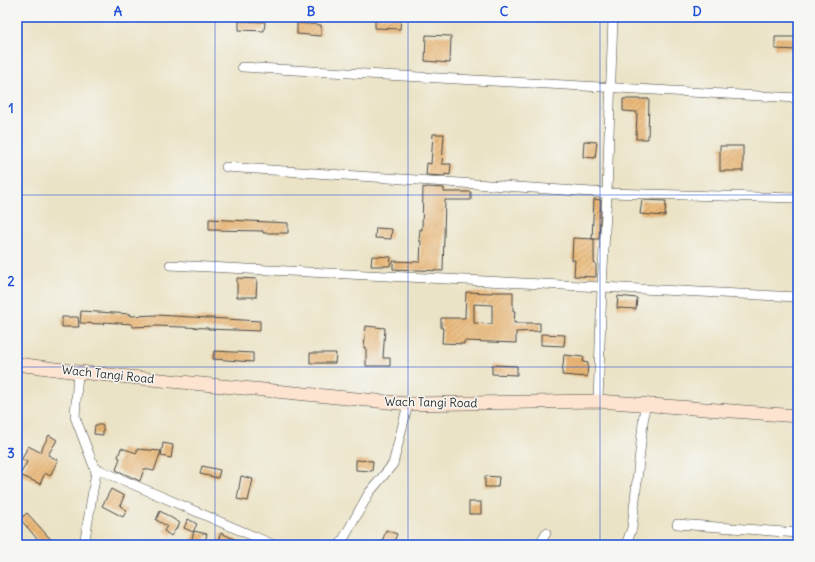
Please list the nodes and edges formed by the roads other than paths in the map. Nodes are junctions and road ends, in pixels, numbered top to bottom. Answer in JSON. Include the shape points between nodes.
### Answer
{"nodes":[{"id":1,"x":613,"y":17,"type":"edge"},
{"id":2,"x":242,"y":67,"type":"dead end"},
{"id":3,"x":610,"y":88,"type":"junction"},
{"id":4,"x":798,"y":98,"type":"edge"},
{"id":5,"x":226,"y":168,"type":"dead end"},
{"id":6,"x":607,"y":194,"type":"junction"},
{"id":7,"x":798,"y":198,"type":"edge"},
{"id":8,"x":170,"y":265,"type":"dead end"},
{"id":9,"x":602,"y":287,"type":"junction"},
{"id":10,"x":798,"y":297,"type":"edge"},
{"id":11,"x":17,"y":364,"type":"edge"},
{"id":12,"x":78,"y":372,"type":"junction"},
{"id":13,"x":598,"y":401,"type":"junction"},
{"id":14,"x":408,"y":404,"type":"junction"},
{"id":15,"x":645,"y":404,"type":"junction"},
{"id":16,"x":798,"y":416,"type":"edge"},
{"id":17,"x":95,"y":468,"type":"junction"},
{"id":18,"x":677,"y":524,"type":"dead end"},
{"id":19,"x":546,"y":533,"type":"dead end"},
{"id":20,"x":798,"y":533,"type":"edge"},
{"id":21,"x":84,"y":545,"type":"edge"},
{"id":22,"x":274,"y":545,"type":"edge"},
{"id":23,"x":340,"y":545,"type":"edge"},
{"id":24,"x":539,"y":545,"type":"edge"},
{"id":25,"x":626,"y":545,"type":"edge"}],
"edges":[{"from":1,"to":3,"type":"street"},
{"from":2,"to":3,"type":"street"},
{"from":3,"to":4,"type":"street"},
{"from":3,"to":6,"type":"street"},
{"from":5,"to":6,"type":"street"},
{"from":6,"to":7,"type":"street"},
{"from":6,"to":9,"type":"street"},
{"from":8,"to":9,"type":"street"},
{"from":9,"to":10,"type":"street"},
{"from":9,"to":13,"type":"street"},
{"from":11,"to":12,"type":"main road","name":"Wach Tangi Road"},
{"from":12,"to":14,"type":"main road","name":"Wach Tangi Road"},
{"from":12,"to":17,"type":"street","via":[[75,417]]},
{"from":13,"to":14,"type":"main road","name":"Wach Tangi Road"},
{"from":13,"to":15,"type":"main road","name":"Wach Tangi Road"},
{"from":14,"to":23,"type":"street","via":[[393,464],[369,493]]},
{"from":15,"to":16,"type":"main road","name":"Wach Tangi Road"},
{"from":15,"to":25,"type":"street","via":[[632,528]]},
{"from":17,"to":21,"type":"street"},
{"from":17,"to":22,"type":"street"},
{"from":18,"to":20,"type":"street"},
{"from":19,"to":24,"type":"street"}]}
